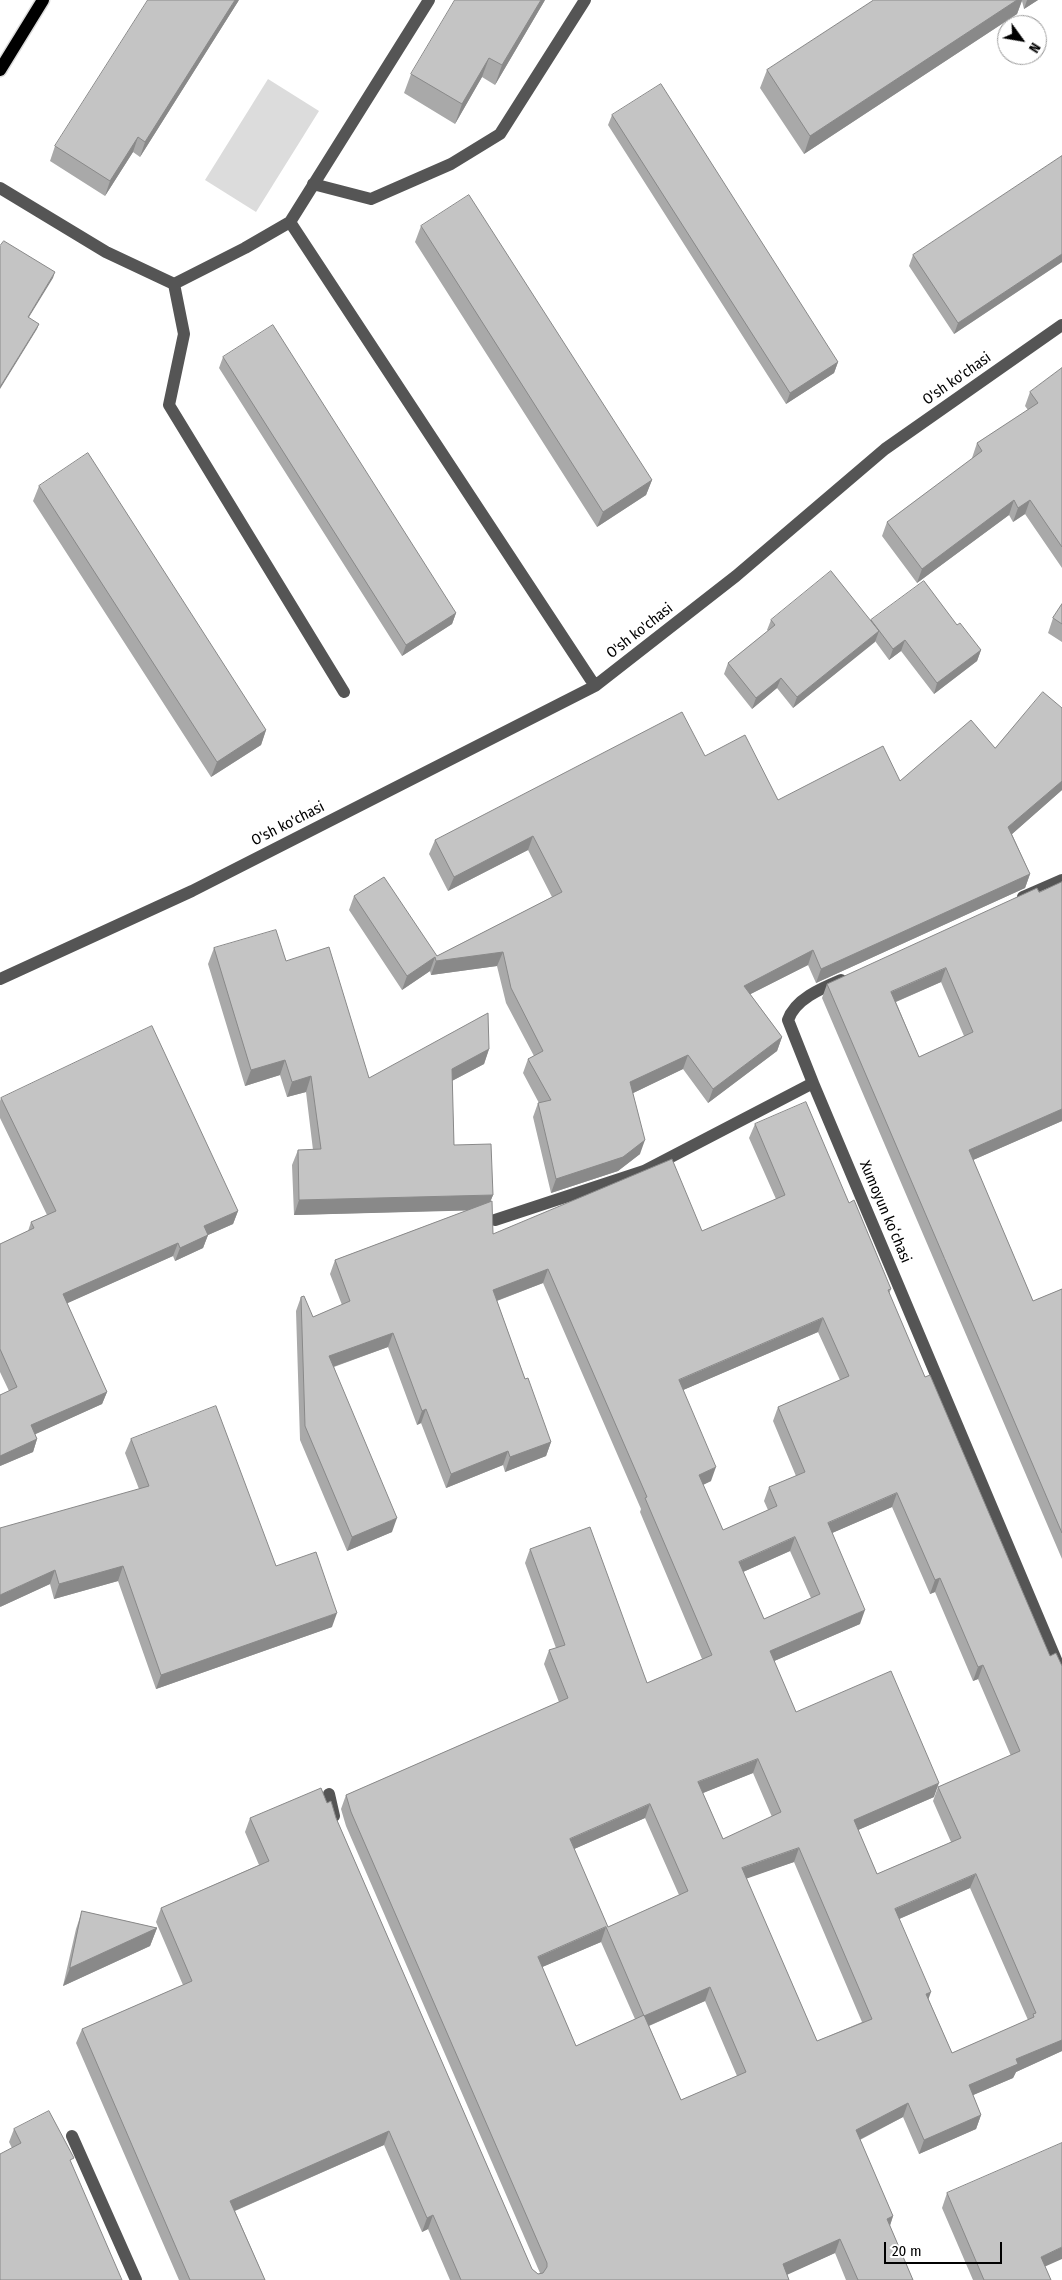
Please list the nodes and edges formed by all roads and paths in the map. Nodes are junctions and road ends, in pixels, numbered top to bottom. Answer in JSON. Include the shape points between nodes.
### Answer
{"nodes":[{"id":1,"x":43,"y":0,"type":"edge"},
{"id":2,"x":429,"y":0,"type":"edge"},
{"id":3,"x":586,"y":0,"type":"edge"},
{"id":4,"x":0,"y":70,"type":"edge"},
{"id":5,"x":314,"y":184,"type":"junction"},
{"id":6,"x":0,"y":188,"type":"edge"},
{"id":7,"x":290,"y":222,"type":"junction"},
{"id":8,"x":174,"y":284,"type":"junction"},
{"id":9,"x":1062,"y":325,"type":"edge"},
{"id":10,"x":595,"y":686,"type":"junction"},
{"id":11,"x":344,"y":692,"type":"dead end"},
{"id":12,"x":1062,"y":880,"type":"edge"},
{"id":13,"x":1012,"y":902,"type":"edge"},
{"id":14,"x":850,"y":975,"type":"edge"},
{"id":15,"x":0,"y":979,"type":"edge"},
{"id":16,"x":813,"y":1083,"type":"junction"},
{"id":17,"x":495,"y":1220,"type":"edge"},
{"id":18,"x":1062,"y":1674,"type":"edge"},
{"id":19,"x":329,"y":1794,"type":"dead end"},
{"id":20,"x":338,"y":1829,"type":"edge"},
{"id":21,"x":72,"y":2136,"type":"dead end"},
{"id":22,"x":136,"y":2280,"type":"edge"}],
"edges":[{"from":1,"to":4,"type":"main road"},
{"from":2,"to":5,"type":"street"},
{"from":3,"to":5,"type":"street","via":[[500,134],[451,164],[371,199]]},
{"from":5,"to":7,"type":"street"},
{"from":6,"to":8,"type":"street","via":[[106,252]]},
{"from":7,"to":8,"type":"street"},
{"from":7,"to":10,"type":"street"},
{"from":8,"to":11,"type":"street","via":[[184,334],[169,405]]},
{"from":9,"to":10,"type":"street","name":"O'sh ko'chasi","via":[[885,449],[736,576]]},
{"from":10,"to":15,"type":"street","name":"O'sh ko'chasi","via":[[192,891]]},
{"from":12,"to":13,"type":"street"},
{"from":14,"to":16,"type":"street","name":"Xumoyun koʻchasi","via":[[798,1004],[790,1012],[788,1020],[792,1033]]},
{"from":16,"to":17,"type":"street","via":[[644,1171]]},
{"from":16,"to":18,"type":"street","name":"Xumoyun koʻchasi"},
{"from":19,"to":20,"type":"street"},
{"from":21,"to":22,"type":"street"}]}
